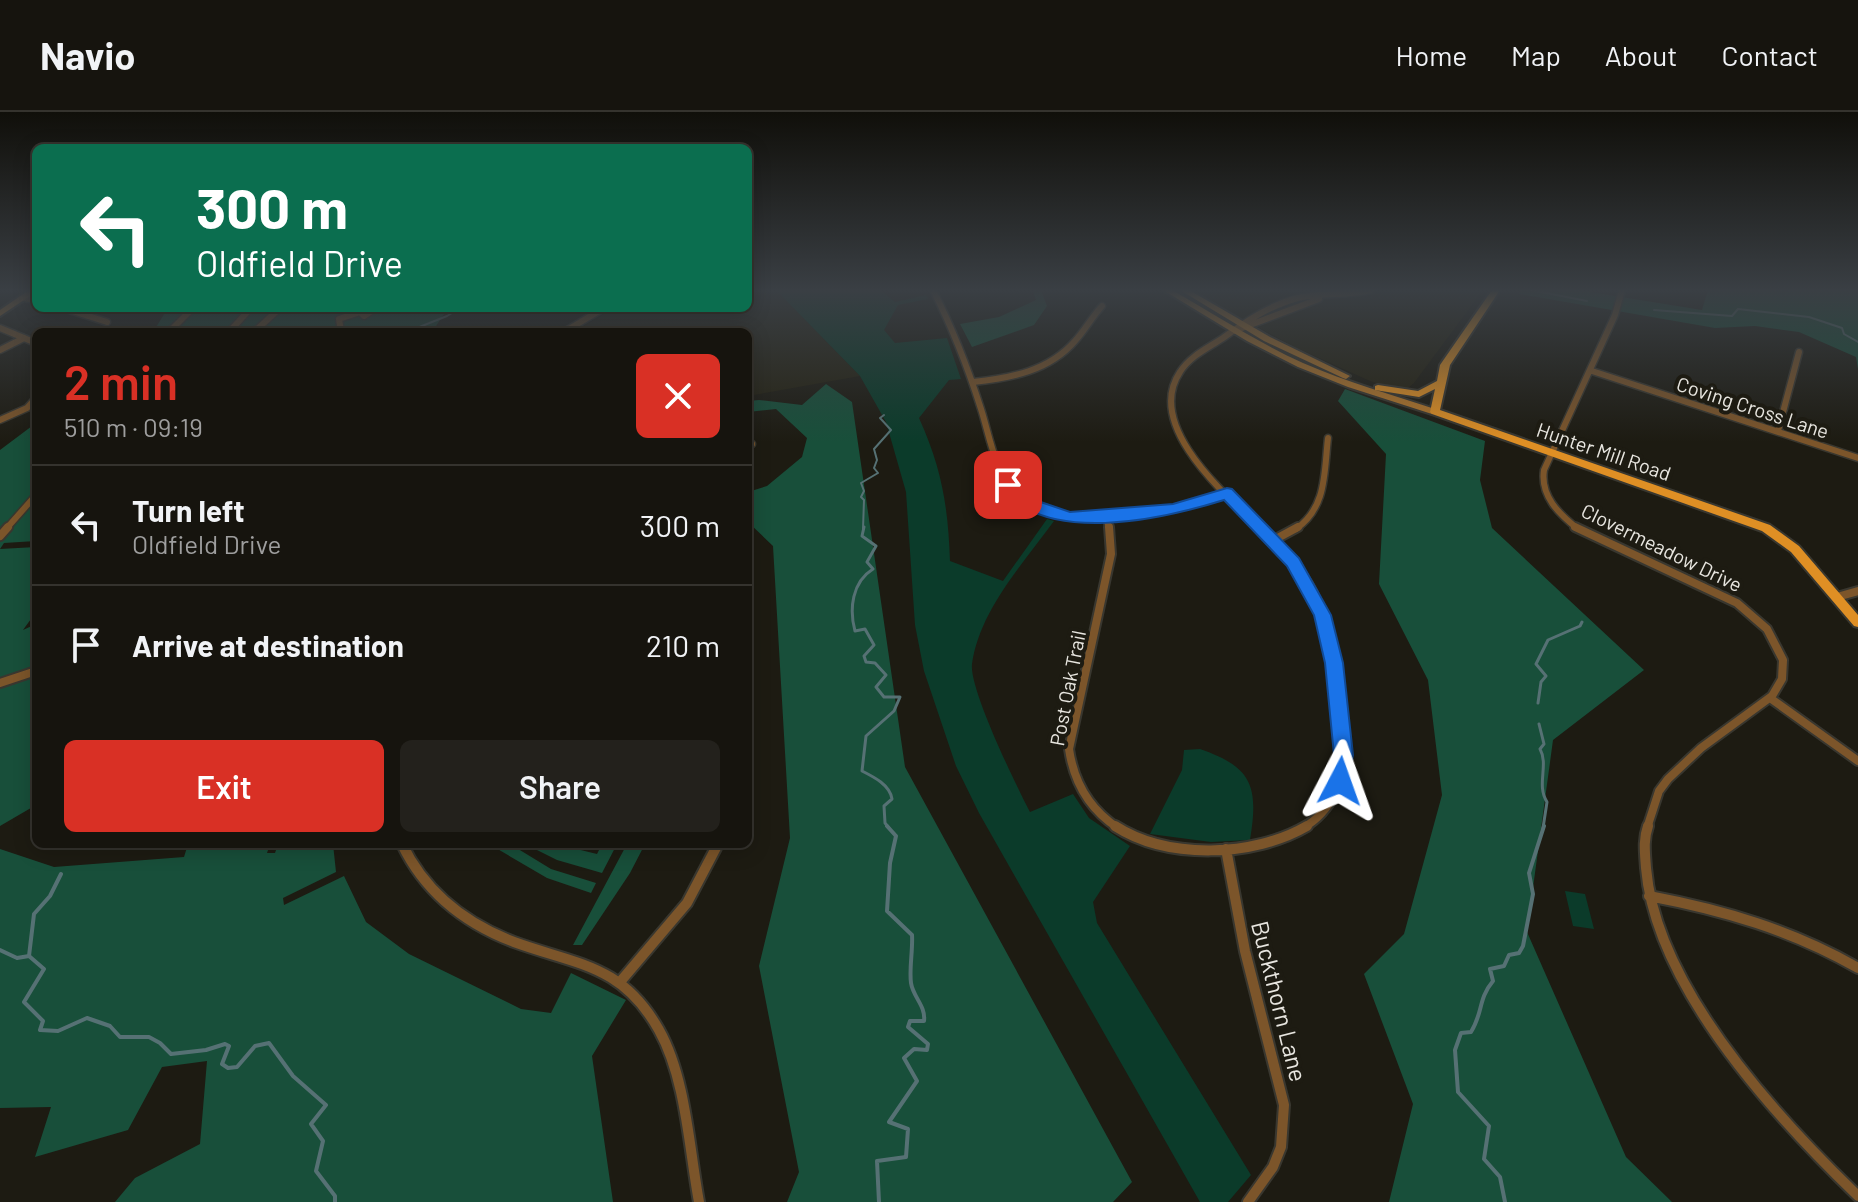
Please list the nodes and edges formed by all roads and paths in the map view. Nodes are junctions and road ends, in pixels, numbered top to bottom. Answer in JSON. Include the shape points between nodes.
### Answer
{"nodes":[{"id":1,"x":18,"y":341,"type":"edge"},
{"id":2,"x":959,"y":341,"type":"edge"},
{"id":3,"x":1074,"y":341,"type":"edge"},
{"id":4,"x":1221,"y":341,"type":"edge"},
{"id":5,"x":1264,"y":341,"type":"edge"},
{"id":6,"x":1268,"y":341,"type":"edge"},
{"id":7,"x":1461,"y":341,"type":"edge"},
{"id":8,"x":1604,"y":341,"type":"edge"},
{"id":9,"x":0,"y":350,"type":"edge"},
{"id":10,"x":1799,"y":352,"type":"dead end"},
{"id":11,"x":1592,"y":371,"type":"junction"},
{"id":12,"x":973,"y":382,"type":"junction"},
{"id":13,"x":1439,"y":383,"type":"junction"},
{"id":14,"x":1378,"y":388,"type":"junction"},
{"id":15,"x":32,"y":402,"type":"edge"},
{"id":16,"x":1420,"y":406,"type":"junction"},
{"id":17,"x":1435,"y":412,"type":"junction"},
{"id":18,"x":0,"y":420,"type":"edge"},
{"id":19,"x":1778,"y":431,"type":"junction"},
{"id":20,"x":1328,"y":438,"type":"dead end"},
{"id":21,"x":1553,"y":452,"type":"junction"},
{"id":22,"x":1858,"y":458,"type":"edge"},
{"id":23,"x":1227,"y":493,"type":"junction"},
{"id":24,"x":32,"y":500,"type":"edge"},
{"id":25,"x":1105,"y":517,"type":"junction"},
{"id":26,"x":0,"y":536,"type":"edge"},
{"id":27,"x":1274,"y":540,"type":"junction"},
{"id":28,"x":1858,"y":591,"type":"edge"},
{"id":29,"x":1837,"y":597,"type":"junction"},
{"id":30,"x":1858,"y":623,"type":"edge"},
{"id":31,"x":32,"y":672,"type":"edge"},
{"id":32,"x":0,"y":683,"type":"edge"},
{"id":33,"x":1770,"y":698,"type":"junction"},
{"id":34,"x":1858,"y":761,"type":"edge"},
{"id":35,"x":404,"y":848,"type":"edge"},
{"id":36,"x":716,"y":848,"type":"edge"},
{"id":37,"x":1226,"y":849,"type":"junction"},
{"id":38,"x":1649,"y":896,"type":"junction"},
{"id":39,"x":1858,"y":968,"type":"edge"},
{"id":40,"x":620,"y":982,"type":"junction"},
{"id":41,"x":1858,"y":1196,"type":"edge"},
{"id":42,"x":699,"y":1202,"type":"edge"},
{"id":43,"x":1248,"y":1202,"type":"edge"}],
"edges":[{"from":1,"to":9,"type":"street"},
{"from":2,"to":12,"type":"street"},
{"from":3,"to":12,"type":"street","via":[[1047,364],[1013,377]]},
{"from":4,"to":23,"type":"street","name":"Post Oak Trail","via":[[1189,361],[1177,377],[1171,416],[1180,439]]},
{"from":5,"to":16,"type":"main road","via":[[1324,375]]},
{"from":6,"to":14,"type":"main road"},
{"from":7,"to":13,"type":"main road"},
{"from":8,"to":11,"type":"street","name":"Clovermeadow Drive"},
{"from":10,"to":19,"type":"street"},
{"from":11,"to":19,"type":"street","name":"Coving Cross Lane"},
{"from":11,"to":21,"type":"street","name":"Clovermeadow Drive"},
{"from":12,"to":25,"type":"street","via":[[1000,470],[1012,491],[1054,515]]},
{"from":13,"to":14,"type":"main road","via":[[1419,394]]},
{"from":13,"to":17,"type":"main road"},
{"from":14,"to":16,"type":"main road"},
{"from":15,"to":18,"type":"street"},
{"from":16,"to":17,"type":"main road"},
{"from":17,"to":21,"type":"main road","name":"Hunter Mill Road"},
{"from":19,"to":22,"type":"street","name":"Coving Cross Lane"},
{"from":20,"to":27,"type":"street","via":[[1316,512],[1304,526]]},
{"from":21,"to":29,"type":"main road","name":"Hunter Mill Road","via":[[1766,528],[1795,549]]},
{"from":21,"to":33,"type":"street","name":"Clovermeadow Drive","via":[[1543,484],[1565,519],[1598,540],[1722,594],[1759,621],[1783,662],[1782,682]]},
{"from":23,"to":25,"type":"street","via":[[1184,508]]},
{"from":23,"to":27,"type":"street","name":"Post Oak Trail"},
{"from":24,"to":26,"type":"street"},
{"from":25,"to":37,"type":"street","name":"Post Oak Trail","via":[[1111,554],[1072,728],[1072,773],[1095,809],[1126,832],[1170,847]]},
{"from":27,"to":37,"type":"street","name":"Post Oak Trail","via":[[1313,594],[1330,638],[1343,768],[1334,795],[1306,827],[1267,845]]},
{"from":28,"to":29,"type":"street"},
{"from":29,"to":30,"type":"main road","name":"Hunter Mill Road"},
{"from":31,"to":32,"type":"street"},
{"from":33,"to":34,"type":"street"},
{"from":33,"to":38,"type":"street","via":[[1683,762],[1658,793],[1644,840]]},
{"from":35,"to":40,"type":"street","via":[[428,886],[470,920],[515,942],[579,959]]},
{"from":36,"to":40,"type":"street","via":[[687,903]]},
{"from":37,"to":43,"type":"street","name":"Buckthorn Lane","via":[[1245,951],[1284,1105],[1277,1157]]},
{"from":38,"to":39,"type":"street","via":[[1772,925]]},
{"from":38,"to":41,"type":"street","via":[[1669,951],[1715,1031],[1783,1119]]},
{"from":40,"to":42,"type":"street","via":[[654,1021],[674,1062]]}]}
